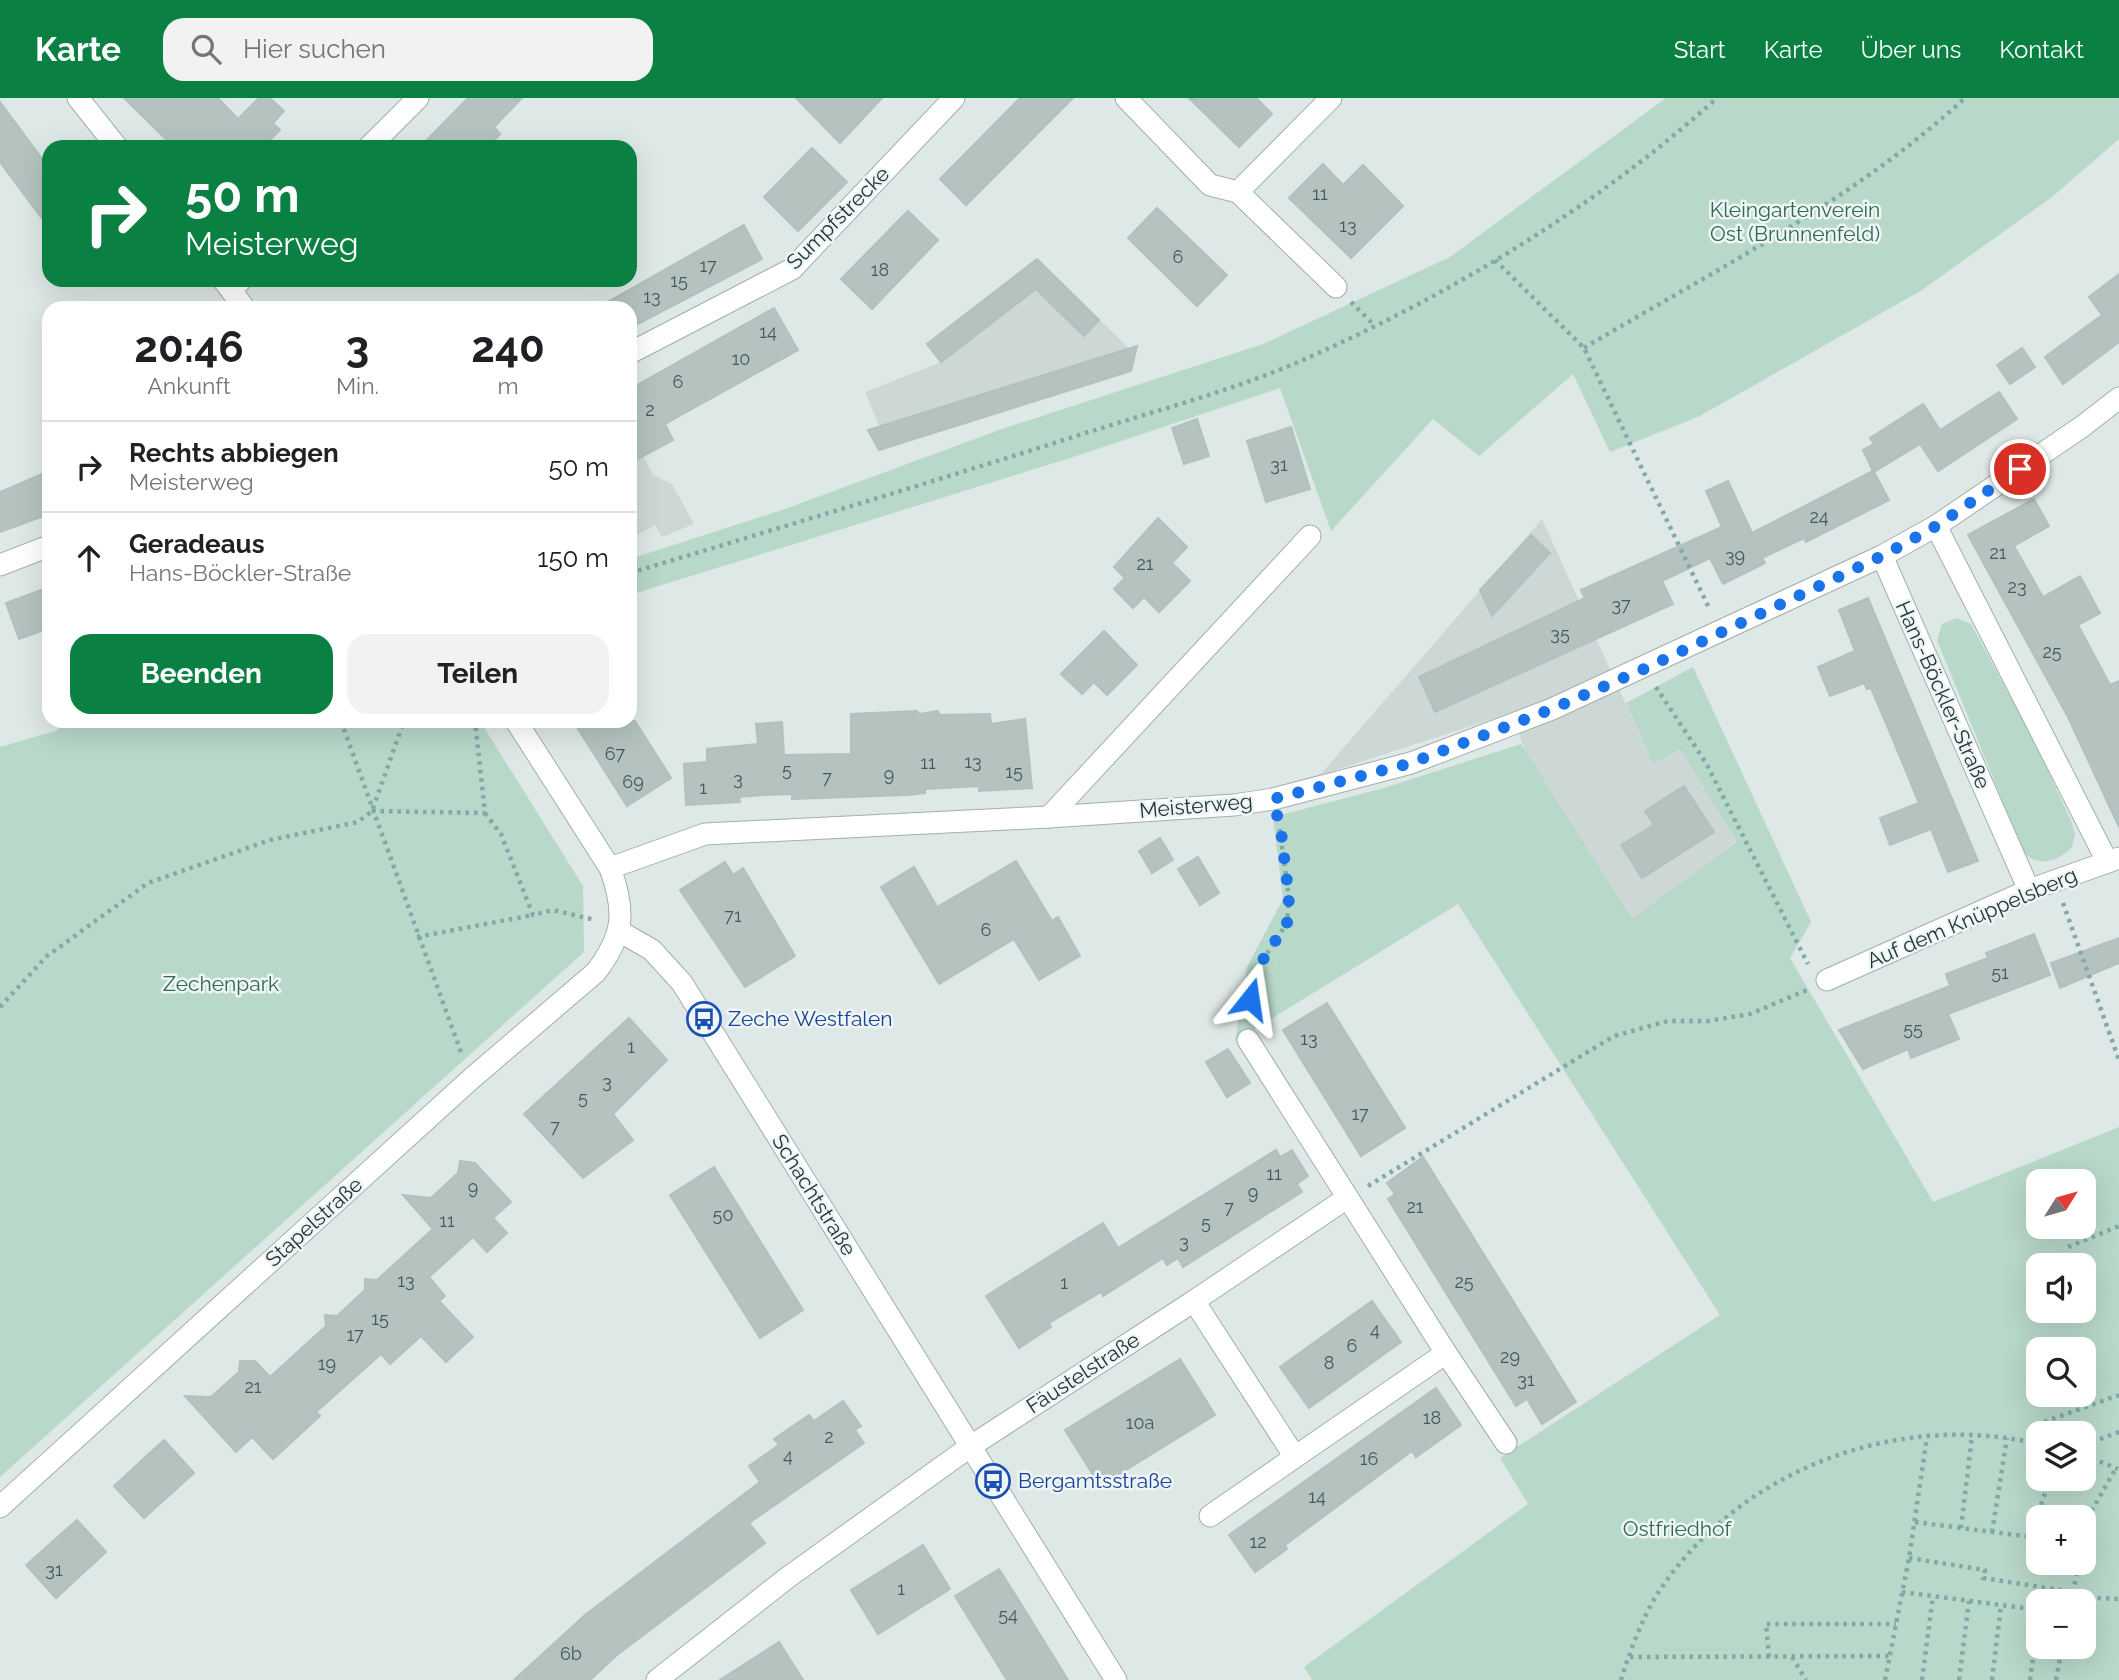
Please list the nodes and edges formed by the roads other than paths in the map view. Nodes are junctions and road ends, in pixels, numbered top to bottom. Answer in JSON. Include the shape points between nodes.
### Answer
{"nodes":[{"id":1,"x":78,"y":98,"type":"edge"},
{"id":2,"x":418,"y":98,"type":"edge"},
{"id":3,"x":954,"y":98,"type":"edge"},
{"id":4,"x":1126,"y":98,"type":"edge"},
{"id":5,"x":1331,"y":98,"type":"edge"},
{"id":6,"x":111,"y":140,"type":"edge"},
{"id":7,"x":376,"y":140,"type":"edge"},
{"id":8,"x":1238,"y":192,"type":"junction"},
{"id":9,"x":1336,"y":287,"type":"dead end"},
{"id":10,"x":637,"y":349,"type":"edge"},
{"id":11,"x":2119,"y":397,"type":"edge"},
{"id":12,"x":1936,"y":526,"type":"junction"},
{"id":13,"x":1310,"y":536,"type":"dead end"},
{"id":14,"x":42,"y":550,"type":"edge"},
{"id":15,"x":1882,"y":556,"type":"junction"},
{"id":16,"x":0,"y":565,"type":"edge"},
{"id":17,"x":520,"y":728,"type":"edge"},
{"id":18,"x":1049,"y":817,"type":"junction"},
{"id":19,"x":2113,"y":859,"type":"edge"},
{"id":20,"x":610,"y":868,"type":"junction"},
{"id":21,"x":2029,"y":890,"type":"junction"},
{"id":22,"x":619,"y":931,"type":"junction"},
{"id":23,"x":1823,"y":983,"type":"road end"},
{"id":24,"x":1248,"y":1040,"type":"road end"},
{"id":25,"x":1348,"y":1198,"type":"junction"},
{"id":26,"x":1194,"y":1301,"type":"junction"},
{"id":27,"x":1446,"y":1353,"type":"junction"},
{"id":28,"x":1506,"y":1443,"type":"dead end"},
{"id":29,"x":971,"y":1446,"type":"junction"},
{"id":30,"x":1295,"y":1457,"type":"junction"},
{"id":31,"x":0,"y":1507,"type":"edge"},
{"id":32,"x":1210,"y":1516,"type":"dead end"},
{"id":33,"x":657,"y":1680,"type":"edge"},
{"id":34,"x":1116,"y":1680,"type":"edge"}],
"edges":[{"from":1,"to":6,"type":"street"},
{"from":2,"to":7,"type":"street"},
{"from":3,"to":10,"type":"street","name":"Sumpfstrecke","via":[[792,269]]},
{"from":4,"to":8,"type":"street","via":[[1210,185]]},
{"from":5,"to":8,"type":"street"},
{"from":8,"to":9,"type":"street"},
{"from":11,"to":12,"type":"street"},
{"from":12,"to":15,"type":"street"},
{"from":12,"to":19,"type":"street"},
{"from":13,"to":18,"type":"street"},
{"from":14,"to":16,"type":"street"},
{"from":15,"to":18,"type":"street","name":"Meisterweg","via":[[1644,669],[1411,763],[1234,805]]},
{"from":15,"to":21,"type":"street","name":"Hans-Böckler-Straße"},
{"from":17,"to":20,"type":"street"},
{"from":18,"to":20,"type":"street","name":"Meisterweg","via":[[705,834]]},
{"from":19,"to":21,"type":"street","name":"Auf dem Knüppelsberg"},
{"from":20,"to":22,"type":"street","via":[[619,892]]},
{"from":21,"to":23,"type":"street","name":"Auf dem Knüppelsberg"},
{"from":22,"to":29,"type":"street","name":"Schachtstraße","via":[[652,950],[682,983]]},
{"from":22,"to":31,"type":"street","name":"Stapelstraße","via":[[596,972],[471,1079]]},
{"from":24,"to":25,"type":"street"},
{"from":25,"to":26,"type":"street","name":"Fäustelstraße"},
{"from":25,"to":27,"type":"street"},
{"from":26,"to":29,"type":"street","name":"Fäustelstraße"},
{"from":26,"to":30,"type":"street"},
{"from":27,"to":28,"type":"street"},
{"from":27,"to":30,"type":"street"},
{"from":29,"to":33,"type":"street","via":[[787,1578]]},
{"from":29,"to":34,"type":"street","name":"Schachtstraße"},
{"from":30,"to":32,"type":"street"}]}
